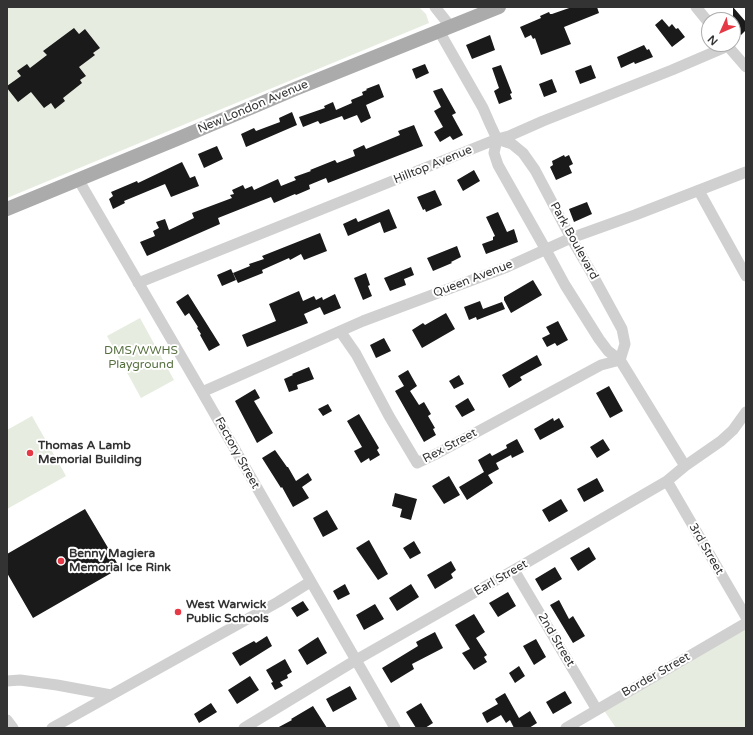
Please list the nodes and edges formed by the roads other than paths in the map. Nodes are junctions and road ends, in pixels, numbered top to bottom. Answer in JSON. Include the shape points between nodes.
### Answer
{"nodes":[{"id":1,"x":435,"y":7,"type":"edge"},
{"id":2,"x":499,"y":7,"type":"edge"},
{"id":3,"x":444,"y":28,"type":"junction"},
{"id":4,"x":712,"y":52,"type":"edge"},
{"id":5,"x":733,"y":52,"type":"edge"},
{"id":6,"x":746,"y":67,"type":"edge"},
{"id":7,"x":497,"y":139,"type":"junction"},
{"id":8,"x":746,"y":172,"type":"edge"},
{"id":9,"x":78,"y":179,"type":"junction"},
{"id":10,"x":699,"y":190,"type":"junction"},
{"id":11,"x":7,"y":209,"type":"edge"},
{"id":12,"x":571,"y":238,"type":"junction"},
{"id":13,"x":546,"y":250,"type":"junction"},
{"id":14,"x":746,"y":276,"type":"edge"},
{"id":15,"x":138,"y":283,"type":"junction"},
{"id":16,"x":340,"y":331,"type":"junction"},
{"id":17,"x":620,"y":360,"type":"junction"},
{"id":18,"x":202,"y":392,"type":"junction"},
{"id":19,"x":746,"y":412,"type":"edge"},
{"id":20,"x":686,"y":466,"type":"junction"},
{"id":21,"x":667,"y":481,"type":"junction"},
{"id":22,"x":514,"y":570,"type":"junction"},
{"id":23,"x":310,"y":582,"type":"junction"},
{"id":24,"x":746,"y":617,"type":"edge"},
{"id":25,"x":746,"y":623,"type":"edge"},
{"id":26,"x":356,"y":660,"type":"junction"},
{"id":27,"x":7,"y":680,"type":"edge"},
{"id":28,"x":111,"y":695,"type":"junction"},
{"id":29,"x":597,"y":710,"type":"junction"},
{"id":30,"x":7,"y":720,"type":"edge"},
{"id":31,"x":13,"y":728,"type":"edge"},
{"id":32,"x":52,"y":728,"type":"edge"},
{"id":33,"x":244,"y":728,"type":"edge"},
{"id":34,"x":395,"y":728,"type":"edge"},
{"id":35,"x":566,"y":728,"type":"edge"}],
"edges":[{"from":1,"to":3,"type":"street","via":[[445,18]]},
{"from":2,"to":3,"type":"main road","name":"New London Avenue"},
{"from":3,"to":7,"type":"street"},
{"from":3,"to":9,"type":"main road","name":"New London Avenue"},
{"from":4,"to":7,"type":"street","name":"Hilltop Avenue"},
{"from":5,"to":6,"type":"street"},
{"from":7,"to":12,"type":"street","name":"Park Boulevard","via":[[512,144],[523,153],[535,170]]},
{"from":7,"to":13,"type":"street","via":[[494,153],[498,166]]},
{"from":7,"to":15,"type":"street","name":"Hilltop Avenue"},
{"from":8,"to":10,"type":"street","name":"Queen Avenue"},
{"from":9,"to":11,"type":"main road","name":"New London Avenue"},
{"from":9,"to":15,"type":"street","name":"Factory Street"},
{"from":10,"to":12,"type":"street","name":"Queen Avenue"},
{"from":10,"to":14,"type":"street"},
{"from":12,"to":13,"type":"street","name":"Queen Avenue"},
{"from":12,"to":17,"type":"street","name":"Park Boulevard","via":[[622,329],[625,344]]},
{"from":13,"to":16,"type":"street","name":"Queen Avenue"},
{"from":13,"to":17,"type":"street","via":[[599,339],[608,351]]},
{"from":15,"to":18,"type":"street","name":"Factory Street"},
{"from":16,"to":17,"type":"street","name":"Rex Street","via":[[356,354],[417,463],[601,365]]},
{"from":16,"to":18,"type":"street","name":"Queen Avenue"},
{"from":17,"to":20,"type":"street"},
{"from":18,"to":23,"type":"street","name":"Factory Street"},
{"from":19,"to":20,"type":"street","name":"Earl Street","via":[[721,442]]},
{"from":20,"to":21,"type":"street","name":"Earl Street"},
{"from":21,"to":22,"type":"street","name":"Earl Street"},
{"from":21,"to":24,"type":"street","name":"3rd Street"},
{"from":22,"to":26,"type":"street","name":"Earl Street"},
{"from":22,"to":29,"type":"street","name":"2nd Street"},
{"from":23,"to":26,"type":"street","name":"Factory Street"},
{"from":23,"to":28,"type":"street"},
{"from":25,"to":29,"type":"street","name":"Border Street"},
{"from":26,"to":33,"type":"street","name":"Earl Street"},
{"from":26,"to":34,"type":"street","name":"Factory Street"},
{"from":27,"to":28,"type":"street","via":[[57,685]]},
{"from":28,"to":32,"type":"street"},
{"from":29,"to":35,"type":"street","name":"Border Street"},
{"from":30,"to":31,"type":"street"}]}
